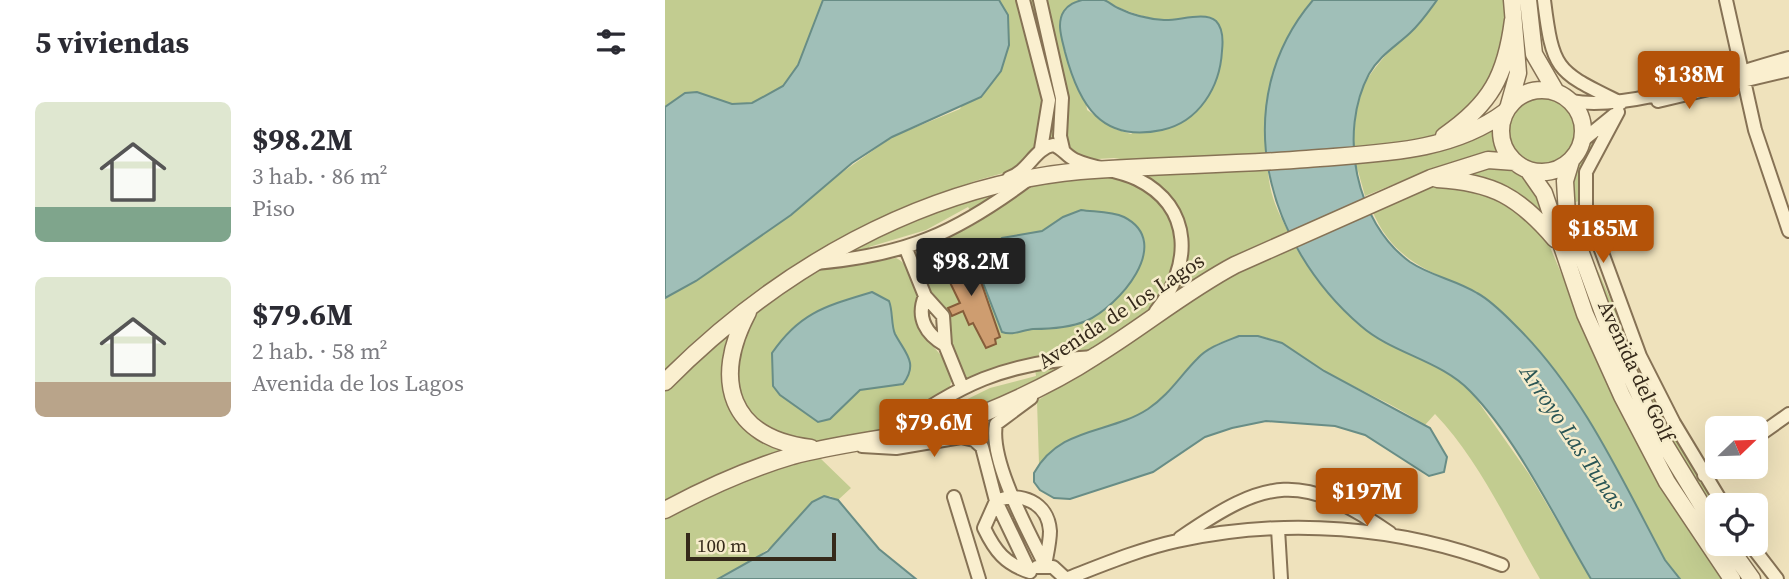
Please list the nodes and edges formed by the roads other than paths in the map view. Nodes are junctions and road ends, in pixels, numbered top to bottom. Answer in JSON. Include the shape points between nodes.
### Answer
{"nodes":[{"id":1,"x":1023,"y":0,"type":"edge"},
{"id":2,"x":1039,"y":0,"type":"edge"},
{"id":3,"x":1512,"y":0,"type":"edge"},
{"id":4,"x":1528,"y":0,"type":"edge"},
{"id":5,"x":1542,"y":0,"type":"edge"},
{"id":6,"x":1726,"y":0,"type":"edge"},
{"id":7,"x":1513,"y":20,"type":"junction"},
{"id":8,"x":1530,"y":34,"type":"junction"},
{"id":9,"x":1789,"y":58,"type":"edge"},
{"id":10,"x":1789,"y":70,"type":"edge"},
{"id":11,"x":1741,"y":76,"type":"junction"},
{"id":12,"x":1556,"y":92,"type":"junction"},
{"id":13,"x":1571,"y":101,"type":"junction"},
{"id":14,"x":1625,"y":106,"type":"junction"},
{"id":15,"x":1507,"y":108,"type":"junction"},
{"id":16,"x":1582,"y":141,"type":"junction"},
{"id":17,"x":1432,"y":145,"type":"junction"},
{"id":18,"x":1041,"y":149,"type":"junction"},
{"id":19,"x":1063,"y":149,"type":"junction"},
{"id":20,"x":1571,"y":161,"type":"junction"},
{"id":21,"x":1521,"y":166,"type":"junction"},
{"id":22,"x":1114,"y":170,"type":"junction"},
{"id":23,"x":1030,"y":178,"type":"junction"},
{"id":24,"x":1431,"y":178,"type":"junction"},
{"id":25,"x":950,"y":199,"type":"junction"},
{"id":26,"x":1567,"y":215,"type":"junction"},
{"id":27,"x":1789,"y":231,"type":"edge"},
{"id":28,"x":1561,"y":247,"type":"junction"},
{"id":29,"x":906,"y":249,"type":"junction"},
{"id":30,"x":813,"y":264,"type":"junction"},
{"id":31,"x":1608,"y":275,"type":"junction"},
{"id":32,"x":925,"y":296,"type":"junction"},
{"id":33,"x":751,"y":307,"type":"junction"},
{"id":34,"x":1152,"y":317,"type":"junction"},
{"id":35,"x":945,"y":345,"type":"junction"},
{"id":36,"x":1095,"y":357,"type":"junction"},
{"id":37,"x":1056,"y":379,"type":"junction"},
{"id":38,"x":665,"y":382,"type":"edge"},
{"id":39,"x":962,"y":387,"type":"junction"},
{"id":40,"x":1789,"y":414,"type":"edge"},
{"id":41,"x":1768,"y":429,"type":"edge"},
{"id":42,"x":884,"y":438,"type":"junction"},
{"id":43,"x":851,"y":445,"type":"junction"},
{"id":44,"x":823,"y":450,"type":"junction"},
{"id":45,"x":1704,"y":475,"type":"joint"},
{"id":46,"x":1716,"y":493,"type":"edge"},
{"id":47,"x":1011,"y":495,"type":"junction"},
{"id":48,"x":954,"y":497,"type":"dead end"},
{"id":49,"x":996,"y":501,"type":"junction"},
{"id":50,"x":1351,"y":506,"type":"junction"},
{"id":51,"x":665,"y":509,"type":"edge"},
{"id":52,"x":1221,"y":510,"type":"junction"},
{"id":53,"x":1705,"y":511,"type":"edge"},
{"id":54,"x":1278,"y":529,"type":"junction"},
{"id":55,"x":1340,"y":530,"type":"junction"},
{"id":56,"x":1231,"y":533,"type":"junction"},
{"id":57,"x":1391,"y":533,"type":"junction"},
{"id":58,"x":1176,"y":541,"type":"junction"},
{"id":59,"x":1736,"y":556,"type":"edge"},
{"id":60,"x":1760,"y":556,"type":"edge"},
{"id":61,"x":1045,"y":565,"type":"junction"},
{"id":62,"x":1502,"y":565,"type":"dead end"},
{"id":63,"x":1028,"y":575,"type":"edge"},
{"id":64,"x":979,"y":579,"type":"edge"},
{"id":65,"x":1066,"y":579,"type":"edge"},
{"id":66,"x":1280,"y":579,"type":"edge"},
{"id":67,"x":1732,"y":579,"type":"edge"},
{"id":68,"x":1752,"y":579,"type":"edge"},
{"id":69,"x":1777,"y":579,"type":"edge"}],
"edges":[{"from":1,"to":18,"type":"street","via":[[1049,100]]},
{"from":2,"to":19,"type":"street","via":[[1062,98]]},
{"from":3,"to":7,"type":"street"},
{"from":4,"to":8,"type":"street"},
{"from":5,"to":8,"type":"street"},
{"from":5,"to":14,"type":"street","via":[[1559,66],[1567,75]]},
{"from":6,"to":11,"type":"street"},
{"from":7,"to":15,"type":"street","via":[[1518,73]]},
{"from":7,"to":17,"type":"street","via":[[1505,64],[1490,94],[1467,121]]},
{"from":8,"to":12,"type":"street","via":[[1538,63]]},
{"from":9,"to":11,"type":"street"},
{"from":10,"to":11,"type":"street"},
{"from":11,"to":14,"type":"street"},
{"from":11,"to":27,"type":"street"},
{"from":12,"to":13,"type":"street"},
{"from":12,"to":15,"type":"street","via":[[1535,90]]},
{"from":13,"to":14,"type":"street"},
{"from":13,"to":16,"type":"street","via":[[1581,120]]},
{"from":14,"to":16,"type":"street"},
{"from":14,"to":31,"type":"street","via":[[1595,153],[1584,184],[1586,209]]},
{"from":15,"to":17,"type":"street","via":[[1478,129]]},
{"from":15,"to":21,"type":"street","via":[[1501,139]]},
{"from":16,"to":20,"type":"street"},
{"from":17,"to":22,"type":"street","via":[[1254,163]]},
{"from":18,"to":19,"type":"street","via":[[1053,145]]},
{"from":18,"to":25,"type":"street","via":[[1020,173]]},
{"from":19,"to":22,"type":"street","via":[[1073,160]]},
{"from":20,"to":21,"type":"street","via":[[1550,172]]},
{"from":20,"to":26,"type":"street","name":"Avenida del Golf","via":[[1565,181]]},
{"from":21,"to":24,"type":"street","name":"Avenida de los Lagos","via":[[1502,159],[1487,160]]},
{"from":21,"to":28,"type":"street","name":"Avenida del Golf","via":[[1544,193]]},
{"from":22,"to":23,"type":"street"},
{"from":22,"to":34,"type":"street","via":[[1149,185],[1164,198],[1181,233],[1177,280]]},
{"from":23,"to":25,"type":"street"},
{"from":23,"to":29,"type":"street","via":[[958,227]]},
{"from":24,"to":28,"type":"street","via":[[1500,191],[1537,218]]},
{"from":24,"to":34,"type":"street","name":"Avenida de los Lagos","via":[[1270,248],[1206,280]]},
{"from":25,"to":30,"type":"street","via":[[880,227]]},
{"from":26,"to":31,"type":"street"},
{"from":26,"to":53,"type":"street","name":"Avenida del Golf","via":[[1626,369]]},
{"from":28,"to":67,"type":"street","name":"Avenida del Golf","via":[[1600,351],[1644,439],[1693,524]]},
{"from":29,"to":30,"type":"street"},
{"from":29,"to":32,"type":"street"},
{"from":30,"to":33,"type":"street"},
{"from":31,"to":45,"type":"street","via":[[1640,356]]},
{"from":32,"to":35,"type":"street","via":[[943,316]]},
{"from":32,"to":35,"type":"street","via":[[924,324]]},
{"from":33,"to":38,"type":"street"},
{"from":33,"to":44,"type":"street","via":[[734,340],[728,368],[735,400],[757,429],[771,438]]},
{"from":34,"to":36,"type":"street","name":"Avenida de los Lagos"},
{"from":35,"to":39,"type":"street"},
{"from":36,"to":37,"type":"street","name":"Avenida de los Lagos"},
{"from":36,"to":39,"type":"street","via":[[1020,366]]},
{"from":37,"to":42,"type":"street","name":"Avenida de los Lagos","via":[[981,414]]},
{"from":37,"to":47,"type":"street","via":[[996,424],[994,435]]},
{"from":39,"to":42,"type":"street"},
{"from":40,"to":41,"type":"street"},
{"from":42,"to":43,"type":"street","name":"Avenida de los Lagos"},
{"from":43,"to":44,"type":"street","name":"Avenida de los Lagos"},
{"from":43,"to":49,"type":"street","via":[[896,448],[961,437],[974,440],[982,447]]},
{"from":44,"to":51,"type":"street","name":"Avenida de los Lagos","via":[[724,481]]},
{"from":45,"to":46,"type":"street"},
{"from":47,"to":49,"type":"street"},
{"from":47,"to":61,"type":"street"},
{"from":47,"to":61,"type":"street","via":[[1031,500],[1047,517],[1050,530]]},
{"from":48,"to":64,"type":"street"},
{"from":49,"to":63,"type":"street"},
{"from":49,"to":63,"type":"street","via":[[984,528],[1003,559]]},
{"from":50,"to":52,"type":"street","via":[[1320,494],[1290,490],[1256,494]]},
{"from":50,"to":55,"type":"street","via":[[1352,520]]},
{"from":50,"to":57,"type":"street"},
{"from":52,"to":56,"type":"street","via":[[1222,524]]},
{"from":52,"to":58,"type":"street"},
{"from":54,"to":55,"type":"street"},
{"from":54,"to":56,"type":"street"},
{"from":54,"to":66,"type":"street"},
{"from":55,"to":57,"type":"street"},
{"from":56,"to":58,"type":"street"},
{"from":57,"to":62,"type":"street"},
{"from":58,"to":65,"type":"street"},
{"from":59,"to":68,"type":"street"},
{"from":60,"to":69,"type":"street"},
{"from":61,"to":63,"type":"street"},
{"from":61,"to":65,"type":"street","via":[[1059,569]]}]}
